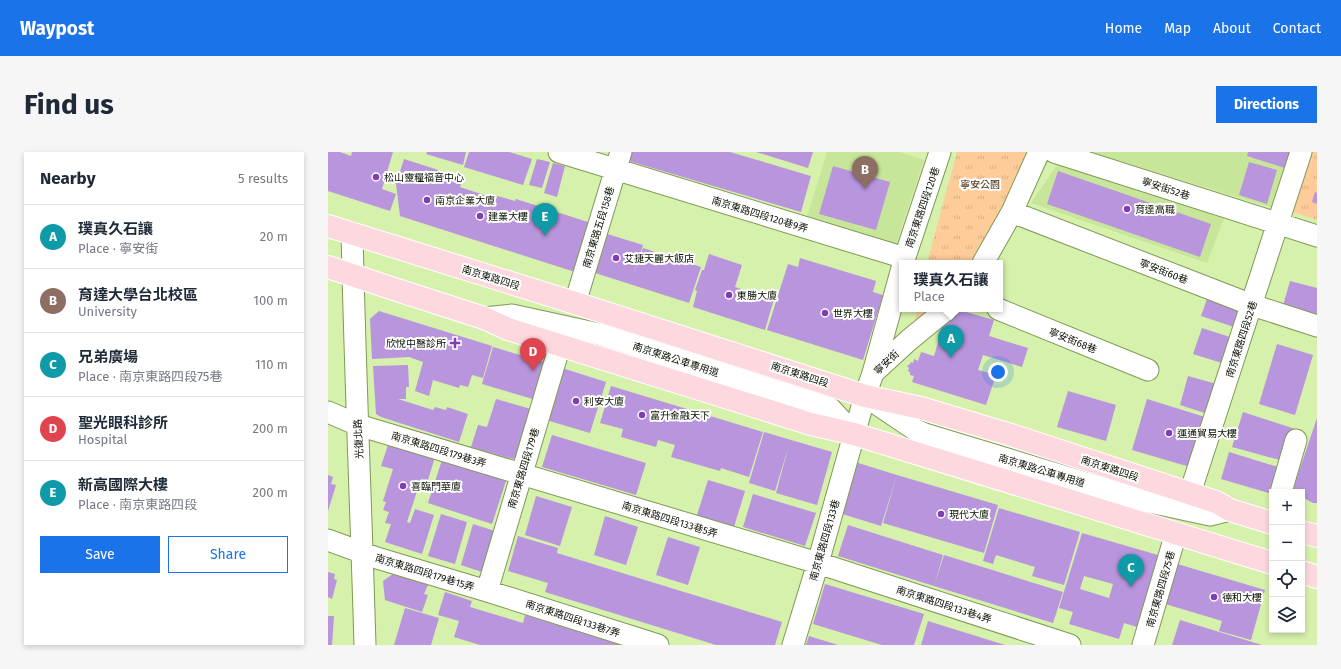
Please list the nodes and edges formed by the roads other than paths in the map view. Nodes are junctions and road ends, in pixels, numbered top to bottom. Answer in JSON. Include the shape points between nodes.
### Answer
{"nodes":[{"id":1,"x":559,"y":152,"type":"edge"},
{"id":2,"x":940,"y":152,"type":"edge"},
{"id":3,"x":1039,"y":152,"type":"edge"},
{"id":4,"x":1054,"y":152,"type":"edge"},
{"id":5,"x":1301,"y":152,"type":"edge"},
{"id":6,"x":618,"y":161,"type":"edge"},
{"id":7,"x":1012,"y":212,"type":"junction"},
{"id":8,"x":1277,"y":223,"type":"junction"},
{"id":9,"x":328,"y":226,"type":"edge"},
{"id":10,"x":352,"y":233,"type":"junction"},
{"id":11,"x":1317,"y":236,"type":"edge"},
{"id":12,"x":904,"y":260,"type":"edge"},
{"id":13,"x":985,"y":260,"type":"edge"},
{"id":14,"x":899,"y":262,"type":"edge"},
{"id":15,"x":328,"y":267,"type":"edge"},
{"id":16,"x":353,"y":275,"type":"junction"},
{"id":17,"x":899,"y":278,"type":"edge"},
{"id":18,"x":575,"y":303,"type":"junction"},
{"id":19,"x":1252,"y":305,"type":"junction"},
{"id":20,"x":1003,"y":311,"type":"edge"},
{"id":21,"x":943,"y":312,"type":"edge"},
{"id":22,"x":484,"y":318,"type":"junction"},
{"id":23,"x":1317,"y":326,"type":"edge"},
{"id":24,"x":560,"y":345,"type":"junction"},
{"id":25,"x":1148,"y":370,"type":"dead end"},
{"id":26,"x":873,"y":373,"type":"junction"},
{"id":27,"x":865,"y":396,"type":"junction"},
{"id":28,"x":328,"y":412,"type":"edge"},
{"id":29,"x":358,"y":425,"type":"junction"},
{"id":30,"x":854,"y":434,"type":"junction"},
{"id":31,"x":1296,"y":440,"type":"dead end"},
{"id":32,"x":521,"y":474,"type":"junction"},
{"id":33,"x":1282,"y":489,"type":"edge"},
{"id":34,"x":1190,"y":493,"type":"junction"},
{"id":35,"x":1230,"y":510,"type":"junction"},
{"id":36,"x":1269,"y":521,"type":"edge"},
{"id":37,"x":1176,"y":533,"type":"junction"},
{"id":38,"x":1305,"y":533,"type":"edge"},
{"id":39,"x":1317,"y":536,"type":"edge"},
{"id":40,"x":328,"y":540,"type":"edge"},
{"id":41,"x":362,"y":551,"type":"junction"},
{"id":42,"x":1269,"y":562,"type":"edge"},
{"id":43,"x":818,"y":563,"type":"junction"},
{"id":44,"x":1305,"y":573,"type":"edge"},
{"id":45,"x":1317,"y":577,"type":"edge"},
{"id":46,"x":487,"y":591,"type":"junction"},
{"id":47,"x":365,"y":645,"type":"edge"},
{"id":48,"x":658,"y":645,"type":"edge"},
{"id":49,"x":794,"y":645,"type":"edge"},
{"id":50,"x":1070,"y":645,"type":"edge"},
{"id":51,"x":1143,"y":645,"type":"edge"}],
"edges":[{"from":1,"to":6,"type":"street","name":"南京東路四段120巷9弄"},
{"from":2,"to":12,"type":"street","name":"南京東路四段120巷"},
{"from":3,"to":7,"type":"street"},
{"from":4,"to":8,"type":"street","name":"寧安街52巷"},
{"from":5,"to":8,"type":"street","name":"南京東路四段52巷"},
{"from":6,"to":14,"type":"street","name":"南京東路四段120巷9弄"},
{"from":6,"to":18,"type":"street","name":"南京東路五段158巷"},
{"from":7,"to":13,"type":"street"},
{"from":7,"to":19,"type":"street","name":"寧安街60巷"},
{"from":8,"to":11,"type":"street"},
{"from":8,"to":19,"type":"street","name":"南京東路四段52巷"},
{"from":9,"to":10,"type":"main road","name":"南京東路四段"},
{"from":10,"to":16,"type":"street","name":"光復北路"},
{"from":10,"to":18,"type":"main road","name":"南京東路四段"},
{"from":15,"to":16,"type":"main road"},
{"from":16,"to":22,"type":"main road"},
{"from":16,"to":29,"type":"street","name":"光復北路"},
{"from":17,"to":26,"type":"street","name":"南京東路四段120巷"},
{"from":18,"to":27,"type":"main road","name":"南京東路四段"},
{"from":19,"to":23,"type":"street","name":"寧安街60巷"},
{"from":19,"to":34,"type":"street","name":"南京東路四段52巷"},
{"from":20,"to":25,"type":"street","name":"寧安街68巷"},
{"from":21,"to":26,"type":"street","name":"寧安街"},
{"from":22,"to":24,"type":"main road","via":[[508,329]]},
{"from":22,"to":30,"type":"street","name":"南京東路公車專用道","via":[[512,315],[599,334],[830,408]]},
{"from":24,"to":30,"type":"main road","via":[[818,426]]},
{"from":24,"to":32,"type":"street","name":"南京東路四段179巷"},
{"from":26,"to":27,"type":"street","name":"寧安街"},
{"from":27,"to":30,"type":"street","name":"寧安街"},
{"from":27,"to":34,"type":"main road","name":"南京東路四段","via":[[921,408]]},
{"from":27,"to":35,"type":"street","name":"南京東路公車專用道","via":[[925,434],[1145,501],[1210,515]]},
{"from":28,"to":29,"type":"street","name":"南京東路四段179巷3弄"},
{"from":29,"to":32,"type":"street","name":"南京東路四段179巷3弄"},
{"from":29,"to":41,"type":"street","name":"光復北路"},
{"from":30,"to":37,"type":"main road"},
{"from":30,"to":43,"type":"street","name":"南京東路四段133巷"},
{"from":31,"to":33,"type":"street"},
{"from":32,"to":43,"type":"street","name":"南京東路四段133巷5弄"},
{"from":32,"to":46,"type":"street","name":"南京東路四段179巷"},
{"from":34,"to":35,"type":"main road","name":"南京東路四段"},
{"from":35,"to":36,"type":"main road","name":"南京東路四段"},
{"from":37,"to":42,"type":"main road"},
{"from":37,"to":51,"type":"street","name":"南京東路四段75巷"},
{"from":38,"to":39,"type":"main road"},
{"from":40,"to":41,"type":"street","name":"南京東路四段179巷15弄"},
{"from":41,"to":46,"type":"street","name":"南京東路四段179巷15弄","via":[[377,558]]},
{"from":41,"to":47,"type":"street","name":"光復北路"},
{"from":43,"to":49,"type":"street","name":"南京東路四段133巷"},
{"from":43,"to":50,"type":"street","name":"南京東路四段133巷4弄"},
{"from":44,"to":45,"type":"main road"},
{"from":46,"to":48,"type":"street","name":"南京東路四段133巷7弄"}]}
